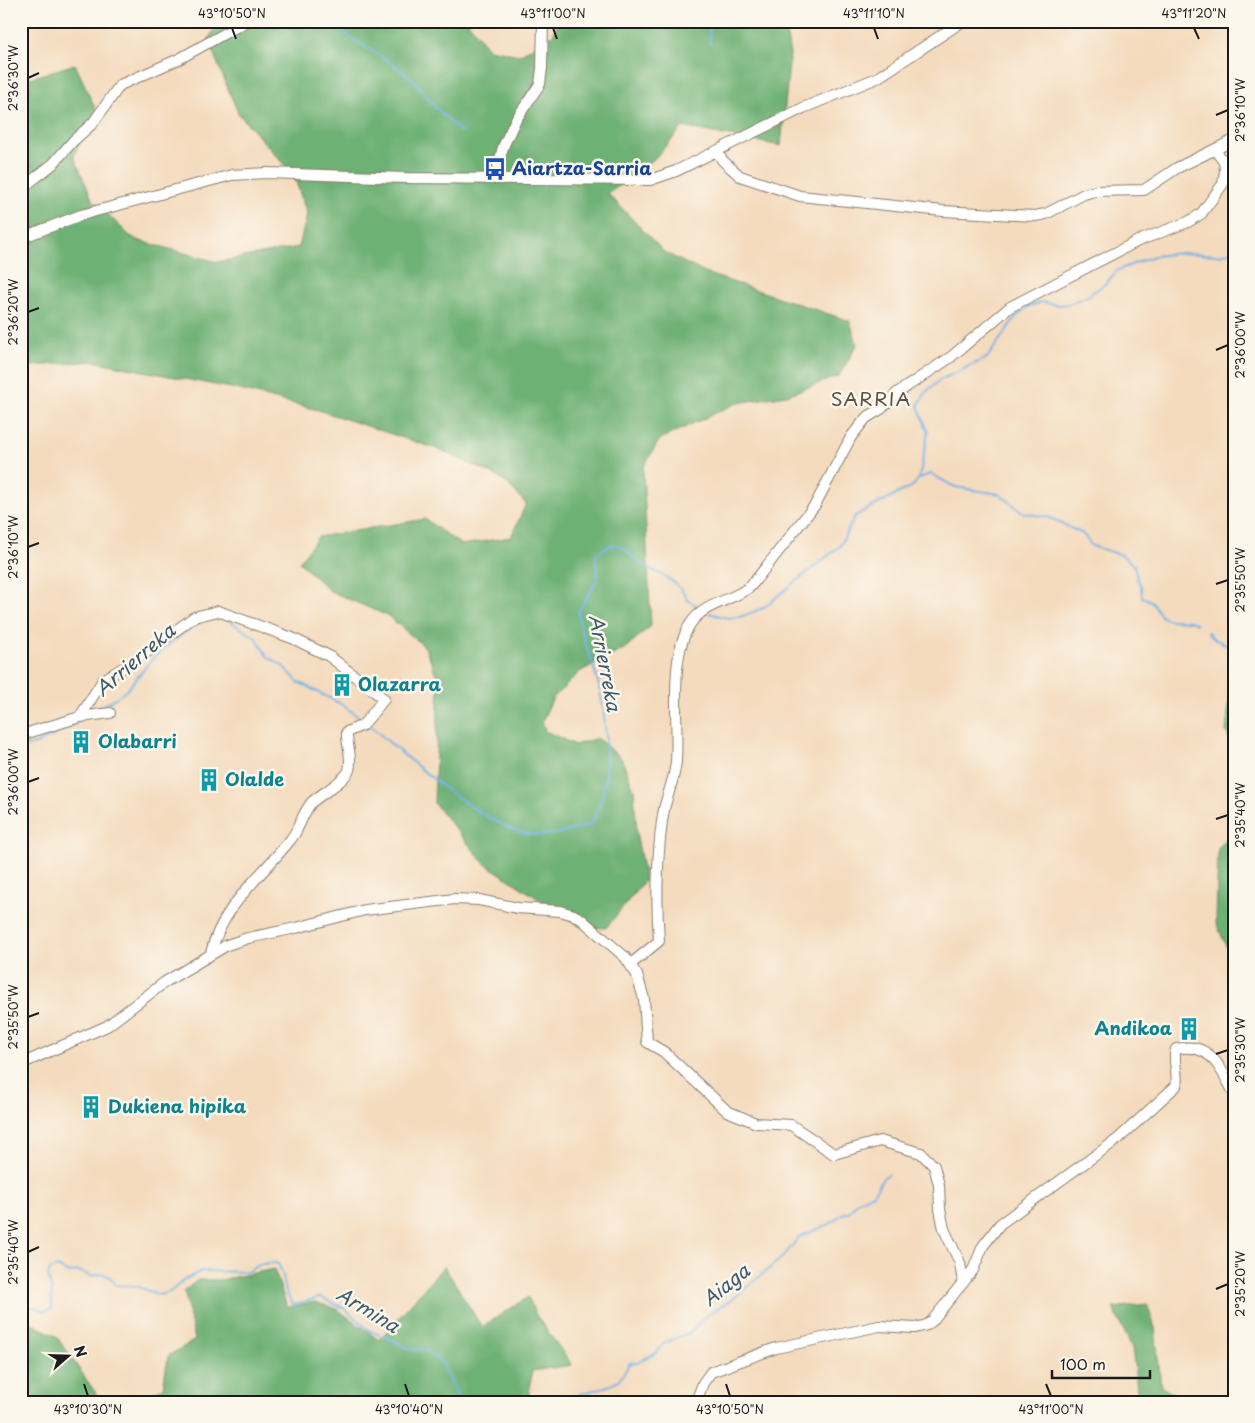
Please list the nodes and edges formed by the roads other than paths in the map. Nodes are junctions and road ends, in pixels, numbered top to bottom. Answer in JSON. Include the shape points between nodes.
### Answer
{"nodes":[{"id":1,"x":248,"y":21,"type":"edge"},
{"id":2,"x":543,"y":21,"type":"edge"},
{"id":3,"x":963,"y":21,"type":"edge"},
{"id":4,"x":1234,"y":140,"type":"edge"},
{"id":5,"x":1215,"y":150,"type":"junction"},
{"id":6,"x":717,"y":152,"type":"junction"},
{"id":7,"x":495,"y":178,"type":"junction"},
{"id":8,"x":21,"y":188,"type":"edge"},
{"id":9,"x":21,"y":238,"type":"edge"},
{"id":10,"x":110,"y":713,"type":"dead end"},
{"id":11,"x":80,"y":717,"type":"junction"},
{"id":12,"x":21,"y":735,"type":"edge"},
{"id":13,"x":211,"y":953,"type":"junction"},
{"id":14,"x":631,"y":964,"type":"junction"},
{"id":15,"x":21,"y":1064,"type":"edge"},
{"id":16,"x":1234,"y":1093,"type":"edge"},
{"id":17,"x":963,"y":1283,"type":"junction"},
{"id":18,"x":696,"y":1402,"type":"edge"}],
"edges":[{"from":1,"to":8,"type":"street","via":[[179,59],[120,85],[93,123],[53,164]]},
{"from":2,"to":7,"type":"street","via":[[540,84],[503,147]]},
{"from":3,"to":6,"type":"street","via":[[877,78],[803,108]]},
{"from":4,"to":5,"type":"street"},
{"from":5,"to":6,"type":"street","via":[[1177,168],[1144,190],[1096,191],[1035,216],[943,211],[800,196],[740,176]]},
{"from":5,"to":14,"type":"street","via":[[1224,162],[1223,184],[1201,214],[1038,290],[1010,307],[952,358],[897,393],[866,418],[851,438],[814,505],[751,586],[692,620],[678,656],[676,762],[664,809],[657,912],[659,941]]},
{"from":6,"to":7,"type":"street","via":[[650,180]]},
{"from":7,"to":9,"type":"street","via":[[232,175],[81,215]]},
{"from":10,"to":11,"type":"street"},
{"from":11,"to":12,"type":"street"},
{"from":11,"to":13,"type":"street","via":[[103,680],[194,617],[218,610],[292,638],[338,663],[384,699],[365,721],[347,732],[349,769],[346,777],[310,804],[293,837],[238,898],[214,940]]},
{"from":13,"to":14,"type":"street","via":[[248,938],[365,910],[468,899],[574,915]]},
{"from":13,"to":15,"type":"street","via":[[165,982],[107,1026]]},
{"from":14,"to":17,"type":"street","via":[[644,999],[647,1042],[664,1052],[727,1111],[756,1123],[792,1125],[834,1154],[880,1141],[921,1153],[934,1166],[944,1228],[960,1263]]},
{"from":16,"to":17,"type":"street","via":[[1211,1055],[1192,1048],[1176,1049],[1176,1086],[1118,1139],[1000,1224],[983,1246]]},
{"from":17,"to":18,"type":"street","via":[[939,1315],[927,1325],[910,1328],[879,1326],[776,1348],[711,1372],[702,1383]]}]}
